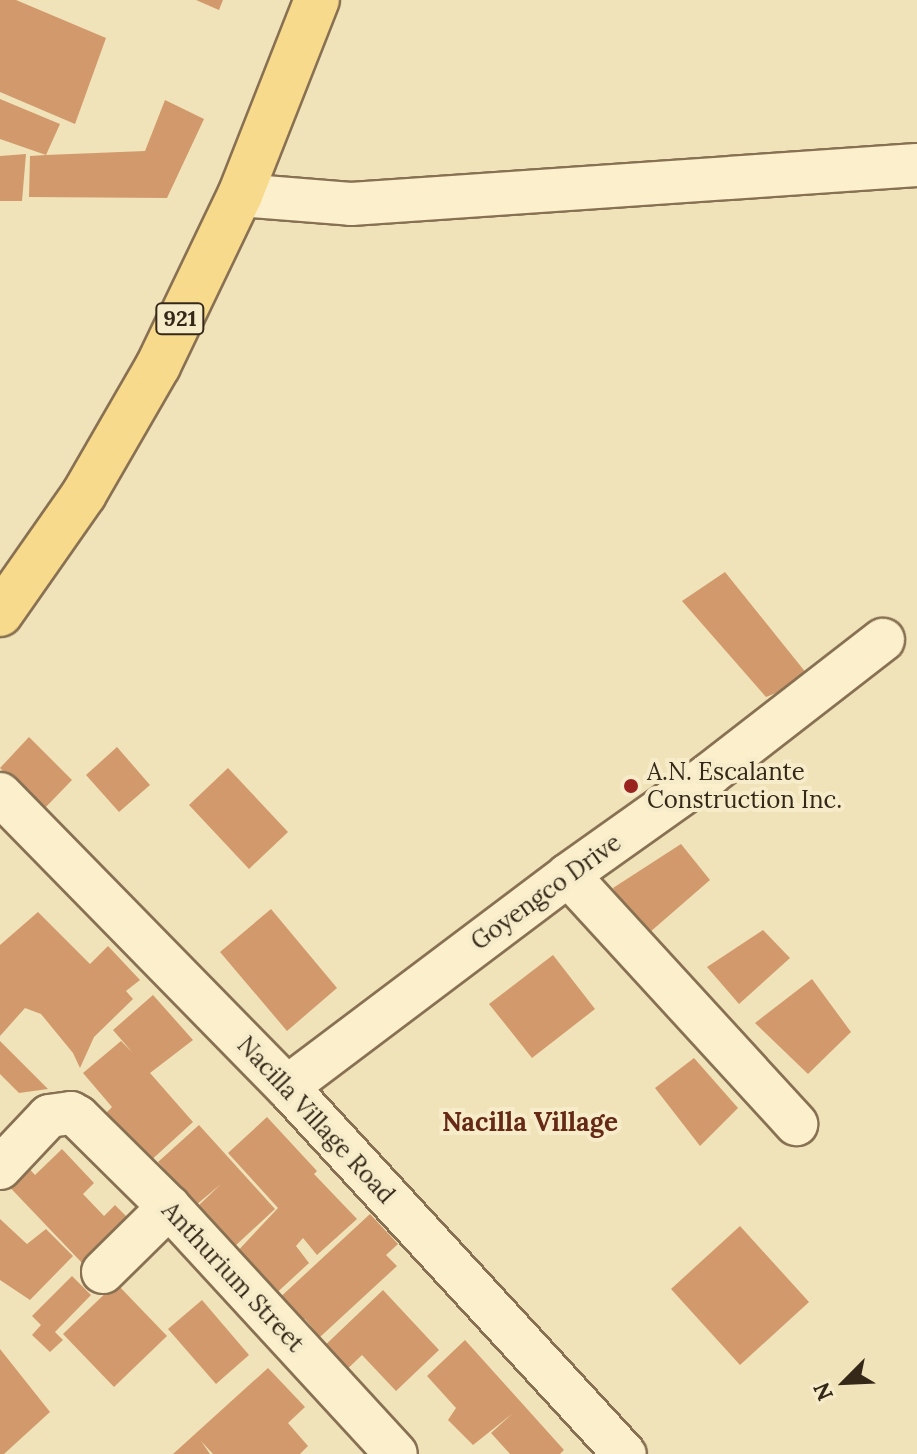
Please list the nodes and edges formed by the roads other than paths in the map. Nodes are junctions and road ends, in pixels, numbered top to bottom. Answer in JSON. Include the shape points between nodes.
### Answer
{"nodes":[{"id":1,"x":317,"y":0,"type":"edge"},
{"id":2,"x":917,"y":165,"type":"edge"},
{"id":3,"x":240,"y":195,"type":"junction"},
{"id":4,"x":0,"y":614,"type":"edge"},
{"id":5,"x":883,"y":640,"type":"dead end"},
{"id":6,"x":0,"y":794,"type":"edge"},
{"id":7,"x":568,"y":875,"type":"junction"},
{"id":8,"x":287,"y":1087,"type":"junction"},
{"id":9,"x":796,"y":1124,"type":"dead end"},
{"id":10,"x":0,"y":1168,"type":"edge"},
{"id":11,"x":169,"y":1207,"type":"junction"},
{"id":12,"x":103,"y":1272,"type":"dead end"},
{"id":13,"x":396,"y":1454,"type":"edge"},
{"id":14,"x":625,"y":1454,"type":"edge"}],
"edges":[{"from":1,"to":3,"type":"main road","number":"921"},
{"from":2,"to":3,"type":"street","via":[[351,204]]},
{"from":3,"to":4,"type":"main road","number":"921","via":[[158,366],[84,494]]},
{"from":5,"to":7,"type":"street","name":"Goyengco Drive"},
{"from":6,"to":8,"type":"street","name":"Nacilla Village Road"},
{"from":7,"to":8,"type":"street","name":"Goyengco Drive"},
{"from":7,"to":9,"type":"street"},
{"from":8,"to":14,"type":"street","name":"Nacilla Village Road"},
{"from":10,"to":11,"type":"street","name":"Anthurium Street","via":[[39,1123],[60,1112],[78,1117]]},
{"from":11,"to":12,"type":"street"},
{"from":11,"to":13,"type":"street","name":"Anthurium Street"}]}
